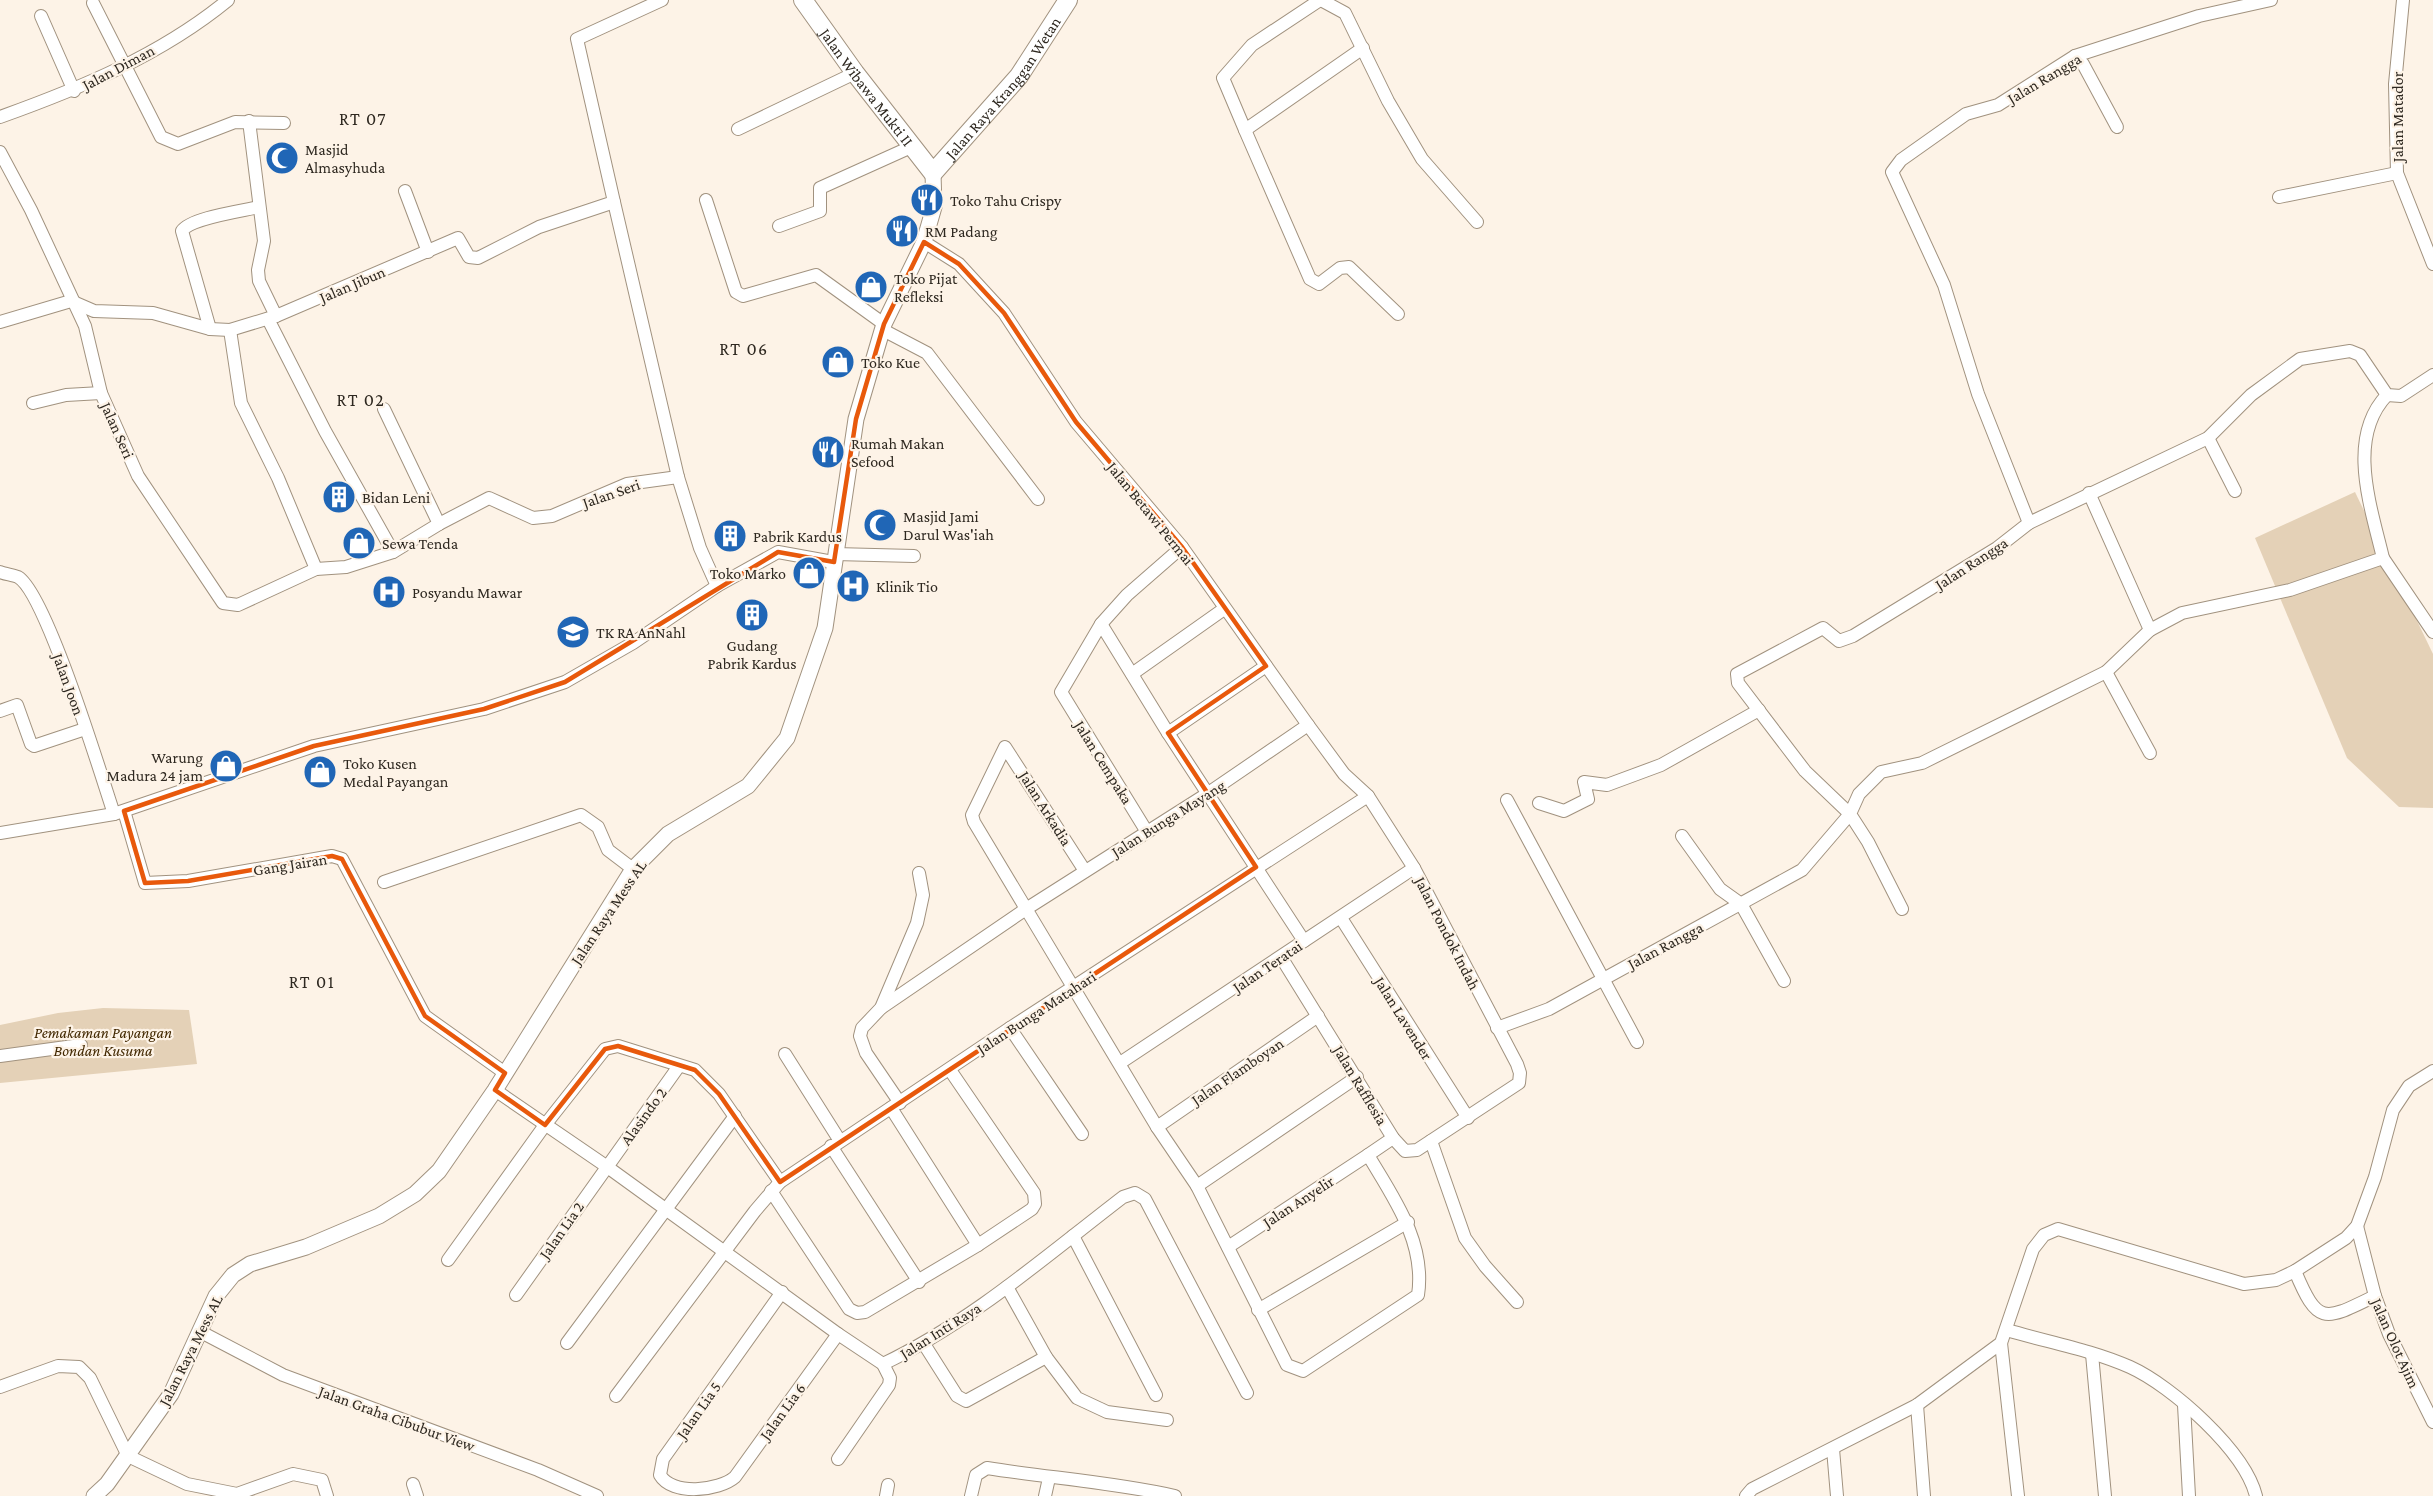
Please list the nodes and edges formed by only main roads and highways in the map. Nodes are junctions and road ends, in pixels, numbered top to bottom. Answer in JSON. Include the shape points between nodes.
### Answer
{"nodes":[{"id":1,"x":803,"y":0,"type":"edge"},
{"id":2,"x":1068,"y":0,"type":"edge"},
{"id":3,"x":933,"y":173,"type":"joint"}],
"edges":[{"from":1,"to":3,"type":"main road","name":"Jalan Wibawa Mukti II"},
{"from":2,"to":3,"type":"main road","name":"Jalan Raya Kranggan Wetan","via":[[1019,76]]}]}
